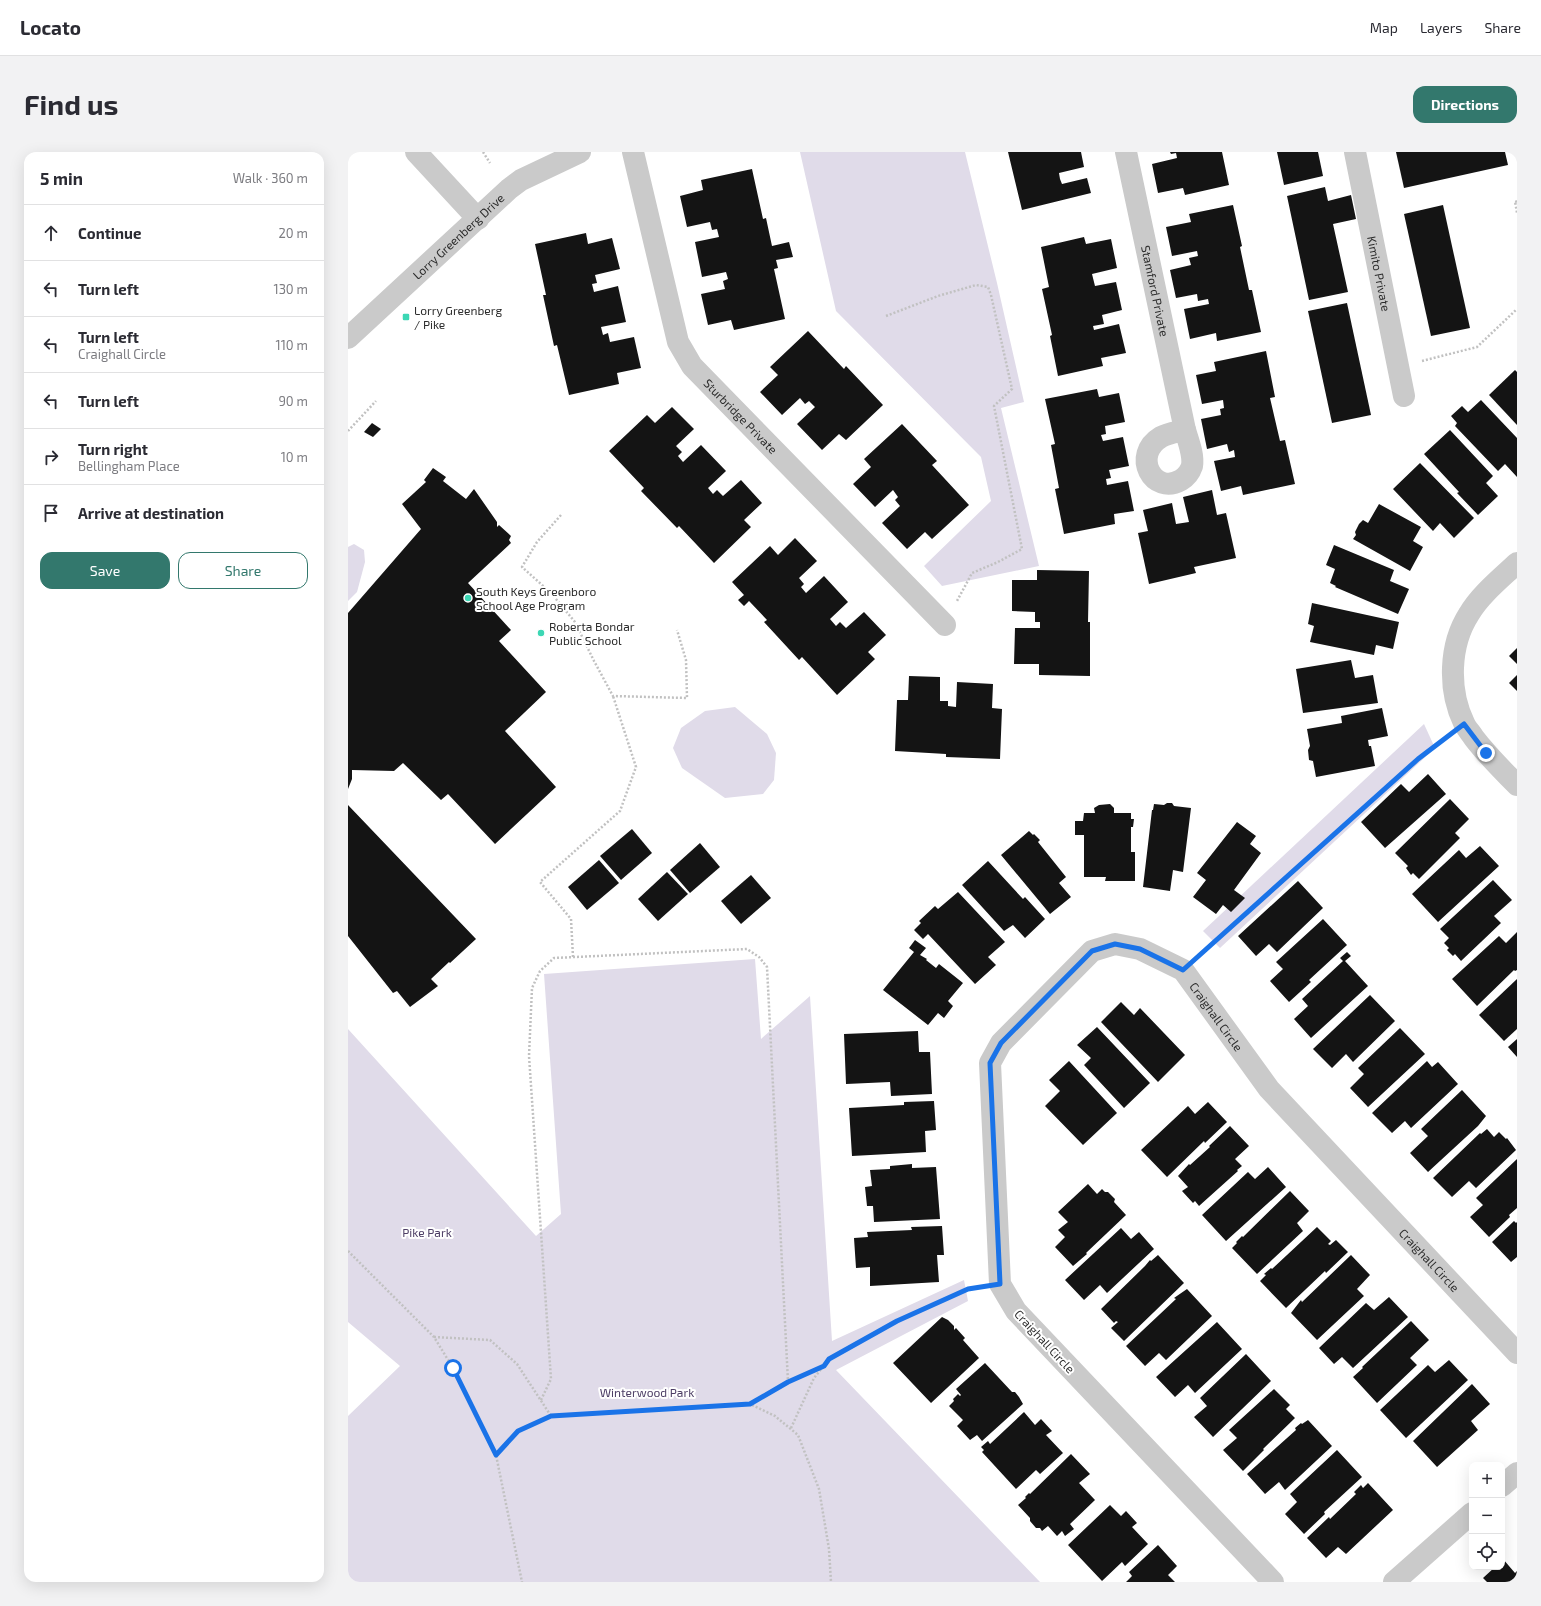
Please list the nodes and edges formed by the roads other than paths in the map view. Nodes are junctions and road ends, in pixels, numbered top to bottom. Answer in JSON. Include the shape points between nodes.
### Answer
{"nodes":[{"id":1,"x":416,"y":152,"type":"edge"},
{"id":2,"x":580,"y":152,"type":"edge"},
{"id":3,"x":633,"y":152,"type":"edge"},
{"id":4,"x":1126,"y":152,"type":"edge"},
{"id":5,"x":1355,"y":152,"type":"edge"},
{"id":6,"x":478,"y":219,"type":"junction"},
{"id":7,"x":348,"y":338,"type":"edge"},
{"id":8,"x":1404,"y":396,"type":"dead end"},
{"id":9,"x":1185,"y":430,"type":"dead end"},
{"id":10,"x":1517,"y":563,"type":"edge"},
{"id":11,"x":945,"y":625,"type":"road end"},
{"id":12,"x":1517,"y":785,"type":"edge"},
{"id":13,"x":1517,"y":1353,"type":"edge"},
{"id":14,"x":1517,"y":1472,"type":"edge"},
{"id":15,"x":1505,"y":1483,"type":"edge"},
{"id":16,"x":1469,"y":1515,"type":"edge"},
{"id":17,"x":1273,"y":1582,"type":"edge"},
{"id":18,"x":1394,"y":1582,"type":"edge"}],
"edges":[{"from":1,"to":6,"type":"street"},
{"from":2,"to":6,"type":"street","name":"Lorry Greenberg Drive","via":[[521,180]]},
{"from":3,"to":11,"type":"street","name":"Sturbridge Private","via":[[678,342],[692,366]]},
{"from":4,"to":9,"type":"street","name":"Stamford Private"},
{"from":5,"to":8,"type":"street","name":"Kimito Private"},
{"from":6,"to":7,"type":"street","name":"Lorry Greenberg Drive"},
{"from":10,"to":12,"type":"street","via":[[1468,614],[1457,639],[1453,663],[1455,699],[1464,724],[1486,753]]},
{"from":13,"to":17,"type":"street","name":"Craighall Circle","via":[[1269,1089],[1183,970],[1140,949],[1115,944],[1092,951],[1001,1043],[990,1063],[1000,1284],[1016,1311]]},
{"from":14,"to":15,"type":"street"},
{"from":16,"to":18,"type":"street"}]}
